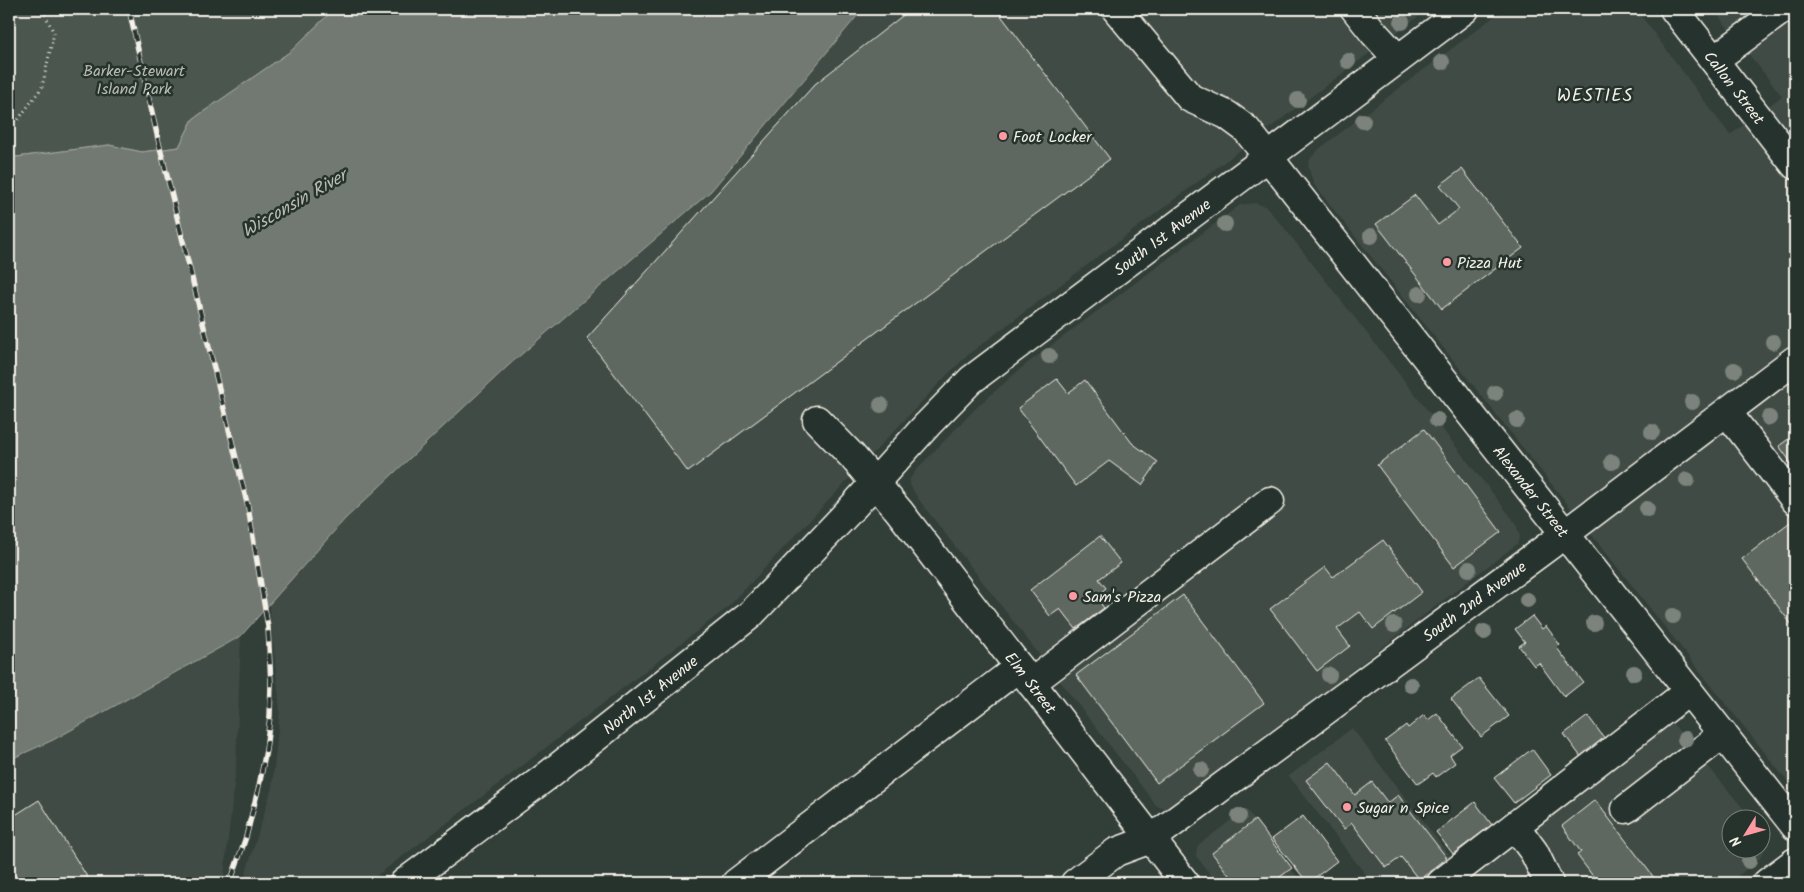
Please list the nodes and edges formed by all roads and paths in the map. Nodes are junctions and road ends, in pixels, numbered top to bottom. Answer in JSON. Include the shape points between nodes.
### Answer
{"nodes":[{"id":1,"x":42,"y":9,"type":"edge"},
{"id":2,"x":1116,"y":9,"type":"edge"},
{"id":3,"x":1355,"y":9,"type":"edge"},
{"id":4,"x":1465,"y":9,"type":"edge"},
{"id":5,"x":1674,"y":9,"type":"edge"},
{"id":6,"x":1783,"y":9,"type":"edge"},
{"id":7,"x":1398,"y":59,"type":"junction"},
{"id":8,"x":1714,"y":60,"type":"junction"},
{"id":9,"x":9,"y":123,"type":"edge"},
{"id":10,"x":1267,"y":157,"type":"junction"},
{"id":11,"x":1795,"y":165,"type":"edge"},
{"id":12,"x":1795,"y":360,"type":"edge"},
{"id":13,"x":1727,"y":412,"type":"junction"},
{"id":14,"x":817,"y":420,"type":"dead end"},
{"id":15,"x":874,"y":482,"type":"junction"},
{"id":16,"x":1270,"y":500,"type":"dead end"},
{"id":17,"x":1795,"y":500,"type":"edge"},
{"id":18,"x":1565,"y":534,"type":"junction"},
{"id":19,"x":1025,"y":675,"type":"junction"},
{"id":20,"x":1689,"y":692,"type":"junction"},
{"id":21,"x":1723,"y":734,"type":"junction"},
{"id":22,"x":1626,"y":809,"type":"dead end"},
{"id":23,"x":1515,"y":826,"type":"junction"},
{"id":24,"x":1795,"y":826,"type":"edge"},
{"id":25,"x":1151,"y":839,"type":"junction"},
{"id":26,"x":1795,"y":862,"type":"edge"},
{"id":27,"x":1448,"y":881,"type":"edge"},
{"id":28,"x":404,"y":883,"type":"edge"},
{"id":29,"x":736,"y":883,"type":"edge"},
{"id":30,"x":1075,"y":883,"type":"edge"},
{"id":31,"x":1185,"y":883,"type":"edge"},
{"id":32,"x":1549,"y":883,"type":"edge"},
{"id":33,"x":1767,"y":883,"type":"edge"}],
"edges":[{"from":1,"to":9,"type":"path","via":[[54,33],[42,87],[18,120]]},
{"from":2,"to":10,"type":"street","name":"Alexander Street","via":[[1190,98],[1227,115],[1246,130]]},
{"from":3,"to":7,"type":"street"},
{"from":4,"to":7,"type":"street","name":"South 1st Avenue"},
{"from":5,"to":8,"type":"street","name":"Callon Street"},
{"from":6,"to":8,"type":"street"},
{"from":7,"to":10,"type":"street","name":"South 1st Avenue"},
{"from":8,"to":11,"type":"street","name":"Callon Street"},
{"from":10,"to":15,"type":"street","name":"South 1st Avenue","via":[[971,380]]},
{"from":10,"to":18,"type":"street","name":"Alexander Street"},
{"from":12,"to":13,"type":"street","name":"South 2nd Avenue"},
{"from":13,"to":17,"type":"street"},
{"from":13,"to":18,"type":"street","name":"South 2nd Avenue"},
{"from":14,"to":15,"type":"street","name":"Elm Street"},
{"from":15,"to":19,"type":"street","name":"Elm Street"},
{"from":15,"to":28,"type":"street","name":"North 1st Avenue","via":[[750,615],[547,776]]},
{"from":16,"to":19,"type":"street"},
{"from":18,"to":20,"type":"street","name":"Alexander Street"},
{"from":18,"to":25,"type":"street","name":"South 2nd Avenue"},
{"from":19,"to":25,"type":"street","name":"Elm Street"},
{"from":19,"to":29,"type":"street"},
{"from":20,"to":21,"type":"street","name":"Alexander Street"},
{"from":20,"to":23,"type":"street"},
{"from":21,"to":22,"type":"street"},
{"from":21,"to":24,"type":"street","name":"Alexander Street"},
{"from":23,"to":27,"type":"street"},
{"from":23,"to":32,"type":"street","via":[[1534,852]]},
{"from":25,"to":30,"type":"street","name":"South 2nd Avenue","via":[[1116,852]]},
{"from":25,"to":31,"type":"street","name":"Elm Street"},
{"from":26,"to":33,"type":"street"}]}
